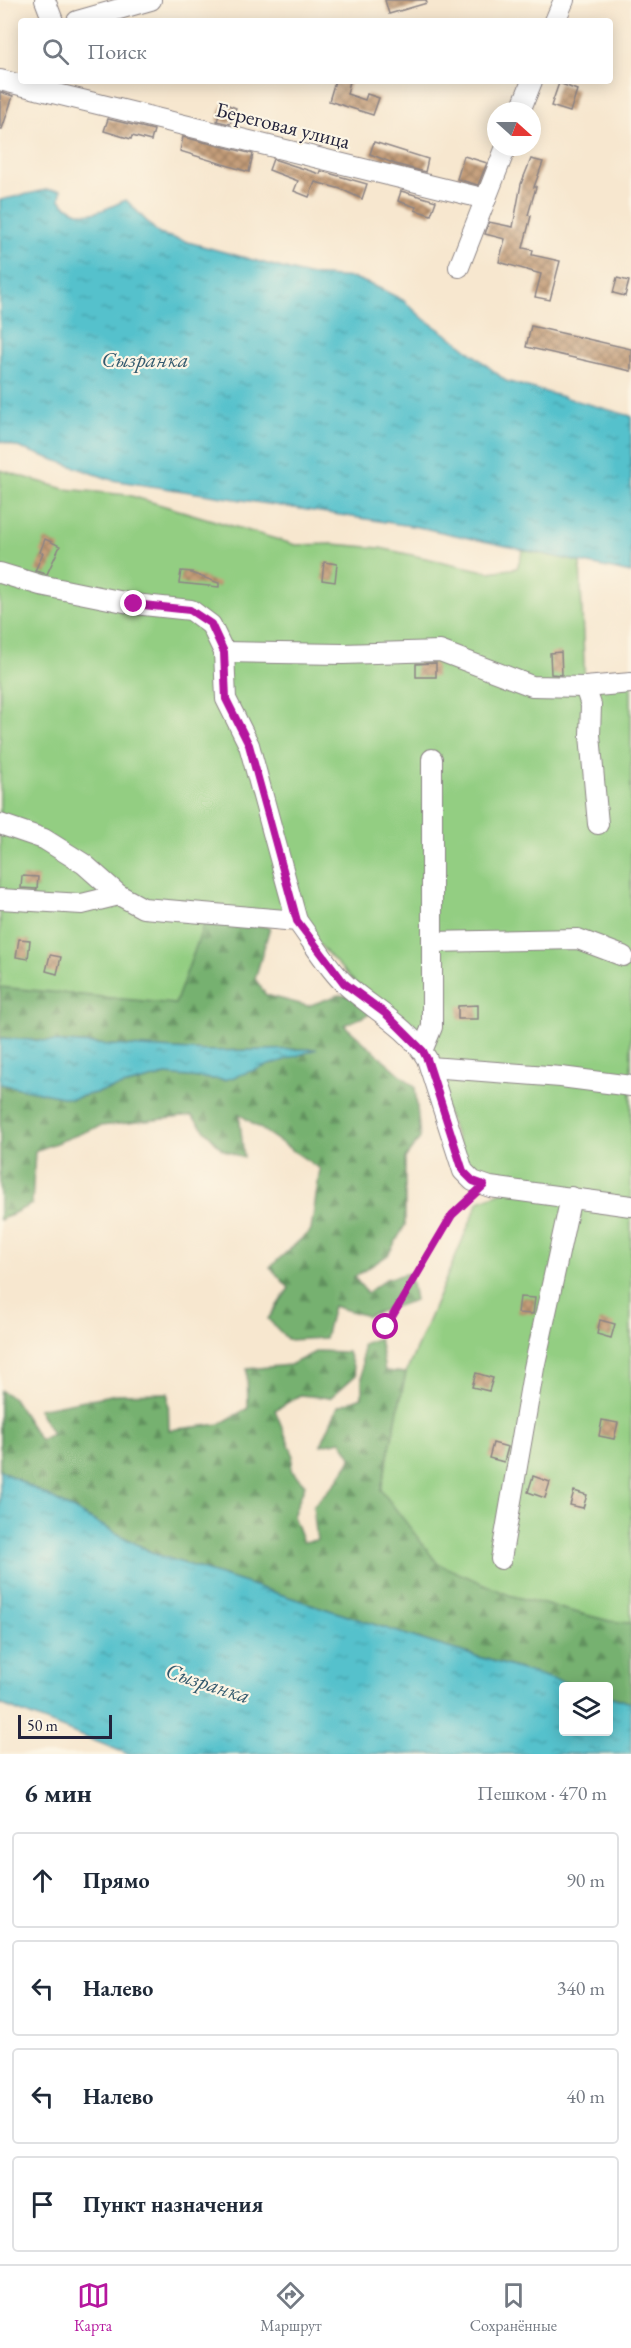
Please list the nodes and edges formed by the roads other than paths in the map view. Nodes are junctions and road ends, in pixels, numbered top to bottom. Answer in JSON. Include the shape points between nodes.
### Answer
{"nodes":[{"id":1,"x":45,"y":0,"type":"edge"},
{"id":2,"x":151,"y":0,"type":"edge"},
{"id":3,"x":564,"y":0,"type":"edge"},
{"id":4,"x":52,"y":18,"type":"edge"},
{"id":5,"x":88,"y":18,"type":"edge"},
{"id":6,"x":555,"y":18,"type":"edge"},
{"id":7,"x":0,"y":80,"type":"edge"},
{"id":8,"x":18,"y":82,"type":"edge"},
{"id":9,"x":32,"y":84,"type":"edge"},
{"id":10,"x":531,"y":84,"type":"edge"},
{"id":11,"x":48,"y":86,"type":"edge"},
{"id":12,"x":524,"y":102,"type":"edge"},
{"id":13,"x":503,"y":156,"type":"edge"},
{"id":14,"x":486,"y":199,"type":"junction"},
{"id":15,"x":459,"y":267,"type":"dead end"},
{"id":16,"x":0,"y":573,"type":"edge"},
{"id":17,"x":224,"y":652,"type":"junction"},
{"id":18,"x":631,"y":683,"type":"edge"},
{"id":19,"x":585,"y":687,"type":"junction"},
{"id":20,"x":432,"y":759,"type":"dead end"},
{"id":21,"x":0,"y":824,"type":"edge"},
{"id":22,"x":598,"y":824,"type":"dead end"},
{"id":23,"x":119,"y":895,"type":"junction"},
{"id":24,"x":0,"y":899,"type":"edge"},
{"id":25,"x":297,"y":921,"type":"junction"},
{"id":26,"x":432,"y":942,"type":"junction"},
{"id":27,"x":623,"y":956,"type":"dead end"},
{"id":28,"x":426,"y":1059,"type":"junction"},
{"id":29,"x":631,"y":1086,"type":"edge"},
{"id":30,"x":571,"y":1197,"type":"junction"},
{"id":31,"x":631,"y":1206,"type":"edge"},
{"id":32,"x":501,"y":1559,"type":"dead end"}],
"edges":[{"from":1,"to":4,"type":"street"},
{"from":2,"to":5,"type":"street"},
{"from":3,"to":6,"type":"street"},
{"from":7,"to":8,"type":"street","name":"Береговая улица"},
{"from":9,"to":11,"type":"street","name":"Береговая улица"},
{"from":10,"to":12,"type":"street"},
{"from":11,"to":14,"type":"street","name":"Береговая улица"},
{"from":13,"to":14,"type":"street"},
{"from":14,"to":15,"type":"street"},
{"from":16,"to":17,"type":"street","via":[[134,604],[190,610],[211,624]]},
{"from":17,"to":19,"type":"street","via":[[440,651],[532,686]]},
{"from":17,"to":25,"type":"street","via":[[226,699],[249,745]]},
{"from":18,"to":19,"type":"street"},
{"from":19,"to":22,"type":"street","via":[[591,705]]},
{"from":20,"to":26,"type":"street"},
{"from":21,"to":23,"type":"street","via":[[44,839],[84,864]]},
{"from":23,"to":24,"type":"street","via":[[82,904]]},
{"from":23,"to":25,"type":"street","via":[[143,908]]},
{"from":25,"to":28,"type":"street","via":[[344,983],[386,1014]]},
{"from":26,"to":27,"type":"street","via":[[578,939]]},
{"from":26,"to":28,"type":"street","via":[[432,1027]]},
{"from":28,"to":29,"type":"street"},
{"from":28,"to":30,"type":"street","via":[[463,1171],[473,1181]]},
{"from":30,"to":31,"type":"street"},
{"from":30,"to":32,"type":"street","via":[[534,1368]]}]}
